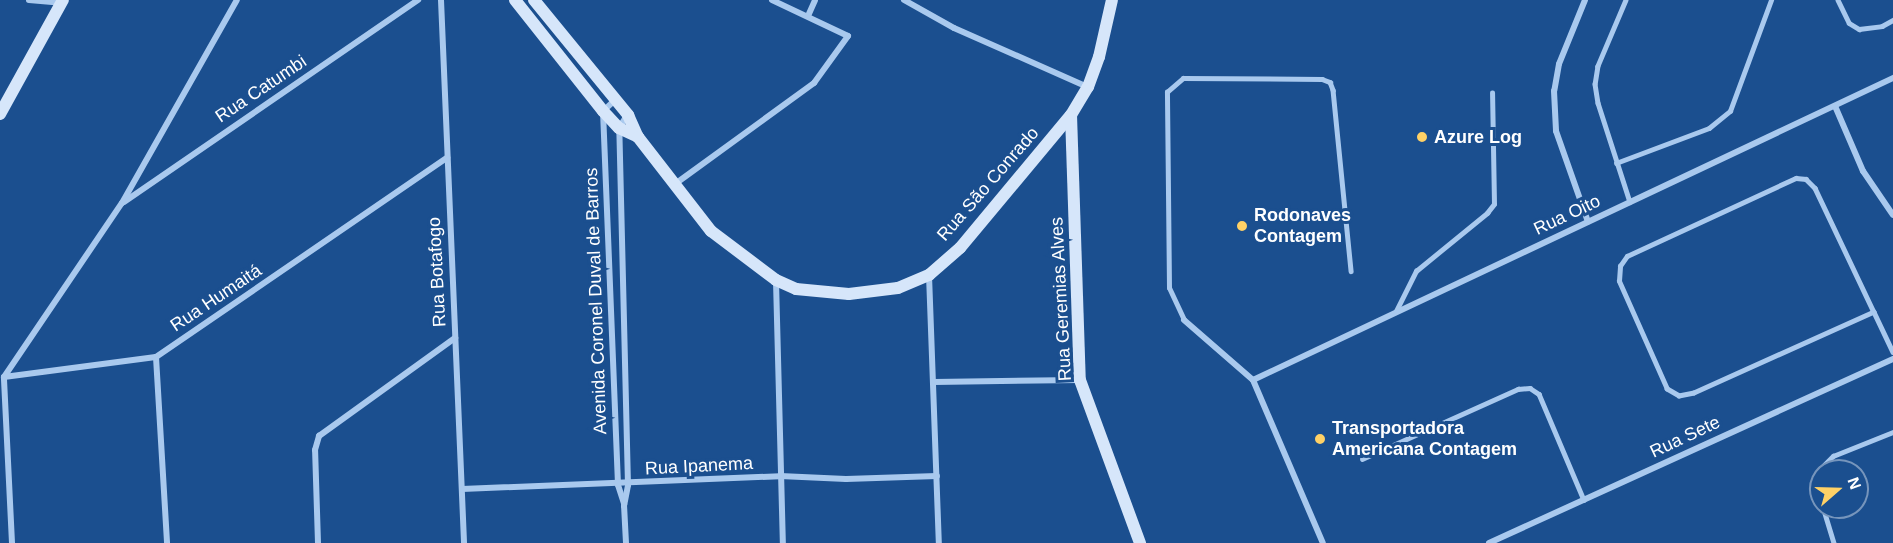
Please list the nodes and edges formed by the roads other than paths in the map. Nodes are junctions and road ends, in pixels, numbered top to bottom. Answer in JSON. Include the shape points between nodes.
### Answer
{"nodes":[{"id":1,"x":29,"y":0,"type":"edge"},
{"id":2,"x":237,"y":0,"type":"edge"},
{"id":3,"x":418,"y":0,"type":"edge"},
{"id":4,"x":441,"y":0,"type":"edge"},
{"id":5,"x":515,"y":0,"type":"edge"},
{"id":6,"x":534,"y":0,"type":"edge"},
{"id":7,"x":772,"y":0,"type":"edge"},
{"id":8,"x":816,"y":0,"type":"edge"},
{"id":9,"x":903,"y":0,"type":"edge"},
{"id":10,"x":1112,"y":0,"type":"edge"},
{"id":11,"x":1585,"y":0,"type":"edge"},
{"id":12,"x":1626,"y":0,"type":"edge"},
{"id":13,"x":1771,"y":0,"type":"edge"},
{"id":14,"x":1838,"y":0,"type":"edge"},
{"id":15,"x":62,"y":1,"type":"edge"},
{"id":16,"x":808,"y":16,"type":"junction"},
{"id":17,"x":1893,"y":20,"type":"edge"},
{"id":18,"x":1893,"y":78,"type":"edge"},
{"id":19,"x":1088,"y":87,"type":"junction"},
{"id":20,"x":1492,"y":93,"type":"dead end"},
{"id":21,"x":615,"y":99,"type":"junction"},
{"id":22,"x":1835,"y":106,"type":"junction"},
{"id":23,"x":603,"y":111,"type":"junction"},
{"id":24,"x":0,"y":114,"type":"edge"},
{"id":25,"x":628,"y":115,"type":"junction"},
{"id":26,"x":1071,"y":116,"type":"junction"},
{"id":27,"x":619,"y":128,"type":"junction"},
{"id":28,"x":638,"y":137,"type":"junction"},
{"id":29,"x":447,"y":158,"type":"junction"},
{"id":30,"x":1616,"y":164,"type":"junction"},
{"id":31,"x":674,"y":185,"type":"junction"},
{"id":32,"x":606,"y":193,"type":"junction"},
{"id":33,"x":621,"y":193,"type":"junction"},
{"id":34,"x":1630,"y":202,"type":"junction"},
{"id":35,"x":122,"y":203,"type":"junction"},
{"id":36,"x":1893,"y":215,"type":"edge"},
{"id":37,"x":1588,"y":222,"type":"junction"},
{"id":38,"x":1351,"y":272,"type":"dead end"},
{"id":39,"x":929,"y":275,"type":"junction"},
{"id":40,"x":776,"y":280,"type":"junction"},
{"id":41,"x":1395,"y":311,"type":"junction"},
{"id":42,"x":1874,"y":312,"type":"junction"},
{"id":43,"x":1184,"y":321,"type":"joint"},
{"id":44,"x":455,"y":338,"type":"junction"},
{"id":45,"x":612,"y":342,"type":"junction"},
{"id":46,"x":625,"y":342,"type":"junction"},
{"id":47,"x":1893,"y":352,"type":"edge"},
{"id":48,"x":156,"y":357,"type":"junction"},
{"id":49,"x":1893,"y":359,"type":"edge"},
{"id":50,"x":4,"y":377,"type":"junction"},
{"id":51,"x":1080,"y":380,"type":"junction"},
{"id":52,"x":1253,"y":380,"type":"junction"},
{"id":53,"x":934,"y":382,"type":"junction"},
{"id":54,"x":1893,"y":432,"type":"edge"},
{"id":55,"x":1362,"y":459,"type":"dead end"},
{"id":56,"x":1830,"y":459,"type":"edge"},
{"id":57,"x":780,"y":476,"type":"junction"},
{"id":58,"x":937,"y":476,"type":"junction"},
{"id":59,"x":618,"y":485,"type":"junction"},
{"id":60,"x":628,"y":485,"type":"junction"},
{"id":61,"x":462,"y":489,"type":"junction"},
{"id":62,"x":1584,"y":500,"type":"junction"},
{"id":63,"x":624,"y":506,"type":"junction"},
{"id":64,"x":1826,"y":519,"type":"edge"},
{"id":65,"x":12,"y":543,"type":"edge"},
{"id":66,"x":167,"y":543,"type":"edge"},
{"id":67,"x":318,"y":543,"type":"edge"},
{"id":68,"x":464,"y":543,"type":"edge"},
{"id":69,"x":626,"y":543,"type":"edge"},
{"id":70,"x":783,"y":543,"type":"edge"},
{"id":71,"x":939,"y":543,"type":"edge"},
{"id":72,"x":1140,"y":543,"type":"edge"},
{"id":73,"x":1323,"y":543,"type":"edge"},
{"id":74,"x":1489,"y":543,"type":"edge"},
{"id":75,"x":1834,"y":543,"type":"edge"}],
"edges":[{"from":1,"to":15,"type":"street"},
{"from":2,"to":35,"type":"street"},
{"from":3,"to":35,"type":"street","name":"Rua Catumbi"},
{"from":4,"to":29,"type":"street","name":"Rua Botafogo"},
{"from":5,"to":23,"type":"street","name":"Rua São Conrado"},
{"from":6,"to":21,"type":"street","name":"Rua São Conrado"},
{"from":7,"to":16,"type":"street"},
{"from":8,"to":16,"type":"street"},
{"from":9,"to":19,"type":"street","via":[[954,28]]},
{"from":10,"to":19,"type":"street","name":"Rua São Conrado","via":[[1100,57]]},
{"from":11,"to":37,"type":"street","via":[[1558,64],[1554,91],[1556,131]]},
{"from":12,"to":30,"type":"lane","via":[[1598,66],[1595,84]]},
{"from":13,"to":30,"type":"lane","via":[[1731,111],[1709,128]]},
{"from":14,"to":17,"type":"lane","via":[[1849,23],[1859,29]]},
{"from":15,"to":24,"type":"street"},
{"from":16,"to":31,"type":"street","via":[[848,36],[814,83]]},
{"from":18,"to":22,"type":"street","name":"Rua Oito"},
{"from":19,"to":26,"type":"street","name":"Rua São Conrado"},
{"from":20,"to":41,"type":"lane","via":[[1494,204],[1416,271]]},
{"from":21,"to":23,"type":"street"},
{"from":21,"to":25,"type":"street","name":"Rua São Conrado"},
{"from":22,"to":34,"type":"street","name":"Rua Oito"},
{"from":22,"to":36,"type":"street","via":[[1863,171]]},
{"from":23,"to":27,"type":"street","name":"Rua São Conrado"},
{"from":23,"to":32,"type":"street","name":"Avenida Coronel Duval de Barros"},
{"from":25,"to":27,"type":"street"},
{"from":25,"to":28,"type":"street","name":"Rua São Conrado"},
{"from":26,"to":39,"type":"street","name":"Rua São Conrado","via":[[960,248]]},
{"from":26,"to":51,"type":"street","name":"Rua Geremias Alves"},
{"from":27,"to":28,"type":"street","name":"Rua São Conrado"},
{"from":27,"to":33,"type":"street","name":"Avenida Coronel Duval de Barros"},
{"from":28,"to":31,"type":"street","name":"Rua São Conrado"},
{"from":29,"to":44,"type":"street","name":"Rua Botafogo"},
{"from":29,"to":48,"type":"street","name":"Rua Humaitá"},
{"from":30,"to":34,"type":"lane"},
{"from":31,"to":40,"type":"street","name":"Rua São Conrado","via":[[711,231]]},
{"from":32,"to":33,"type":"street"},
{"from":32,"to":45,"type":"street","name":"Avenida Coronel Duval de Barros"},
{"from":33,"to":46,"type":"street","name":"Avenida Coronel Duval de Barros"},
{"from":34,"to":37,"type":"street","name":"Rua Oito"},
{"from":35,"to":50,"type":"street"},
{"from":37,"to":41,"type":"street","name":"Rua Oito"},
{"from":38,"to":43,"type":"lane","via":[[1330,82],[1183,78],[1167,92],[1167,104],[1169,288]]},
{"from":39,"to":40,"type":"street","name":"Rua São Conrado","via":[[897,288],[849,294],[796,289]]},
{"from":39,"to":53,"type":"street"},
{"from":40,"to":57,"type":"street"},
{"from":41,"to":52,"type":"street","name":"Rua Oito"},
{"from":42,"to":42,"type":"lane","via":[[1815,188],[1806,179],[1796,178],[1637,251],[1620,266],[1618,281],[1667,389],[1679,396],[1694,393]]},
{"from":42,"to":47,"type":"lane"},
{"from":43,"to":52,"type":"street"},
{"from":44,"to":61,"type":"street","name":"Rua Botafogo"},
{"from":44,"to":67,"type":"street","via":[[320,436],[315,450]]},
{"from":45,"to":46,"type":"street"},
{"from":45,"to":59,"type":"street","name":"Avenida Coronel Duval de Barros"},
{"from":46,"to":60,"type":"street","name":"Avenida Coronel Duval de Barros"},
{"from":48,"to":50,"type":"street"},
{"from":48,"to":66,"type":"street"},
{"from":49,"to":62,"type":"street","name":"Rua Sete"},
{"from":50,"to":65,"type":"street"},
{"from":51,"to":53,"type":"street"},
{"from":51,"to":72,"type":"street","name":"Rua Geremias Alves"},
{"from":52,"to":73,"type":"street"},
{"from":53,"to":58,"type":"street"},
{"from":54,"to":56,"type":"lane"},
{"from":55,"to":62,"type":"lane","via":[[1518,389],[1530,388],[1539,394]]},
{"from":57,"to":58,"type":"street","name":"Rua Ipanema"},
{"from":57,"to":60,"type":"street","name":"Rua Ipanema"},
{"from":57,"to":70,"type":"street"},
{"from":58,"to":71,"type":"street"},
{"from":59,"to":60,"type":"street","name":"Rua Ipanema"},
{"from":59,"to":61,"type":"street","name":"Rua Ipanema"},
{"from":59,"to":63,"type":"street","name":"Avenida Coronel Duval de Barros"},
{"from":60,"to":63,"type":"street","name":"Avenida Coronel Duval de Barros"},
{"from":61,"to":68,"type":"street","name":"Rua Botafogo"},
{"from":62,"to":74,"type":"street","name":"Rua Sete"},
{"from":63,"to":69,"type":"street","name":"Avenida Coronel Duval de Barros"},
{"from":64,"to":75,"type":"lane"}]}
